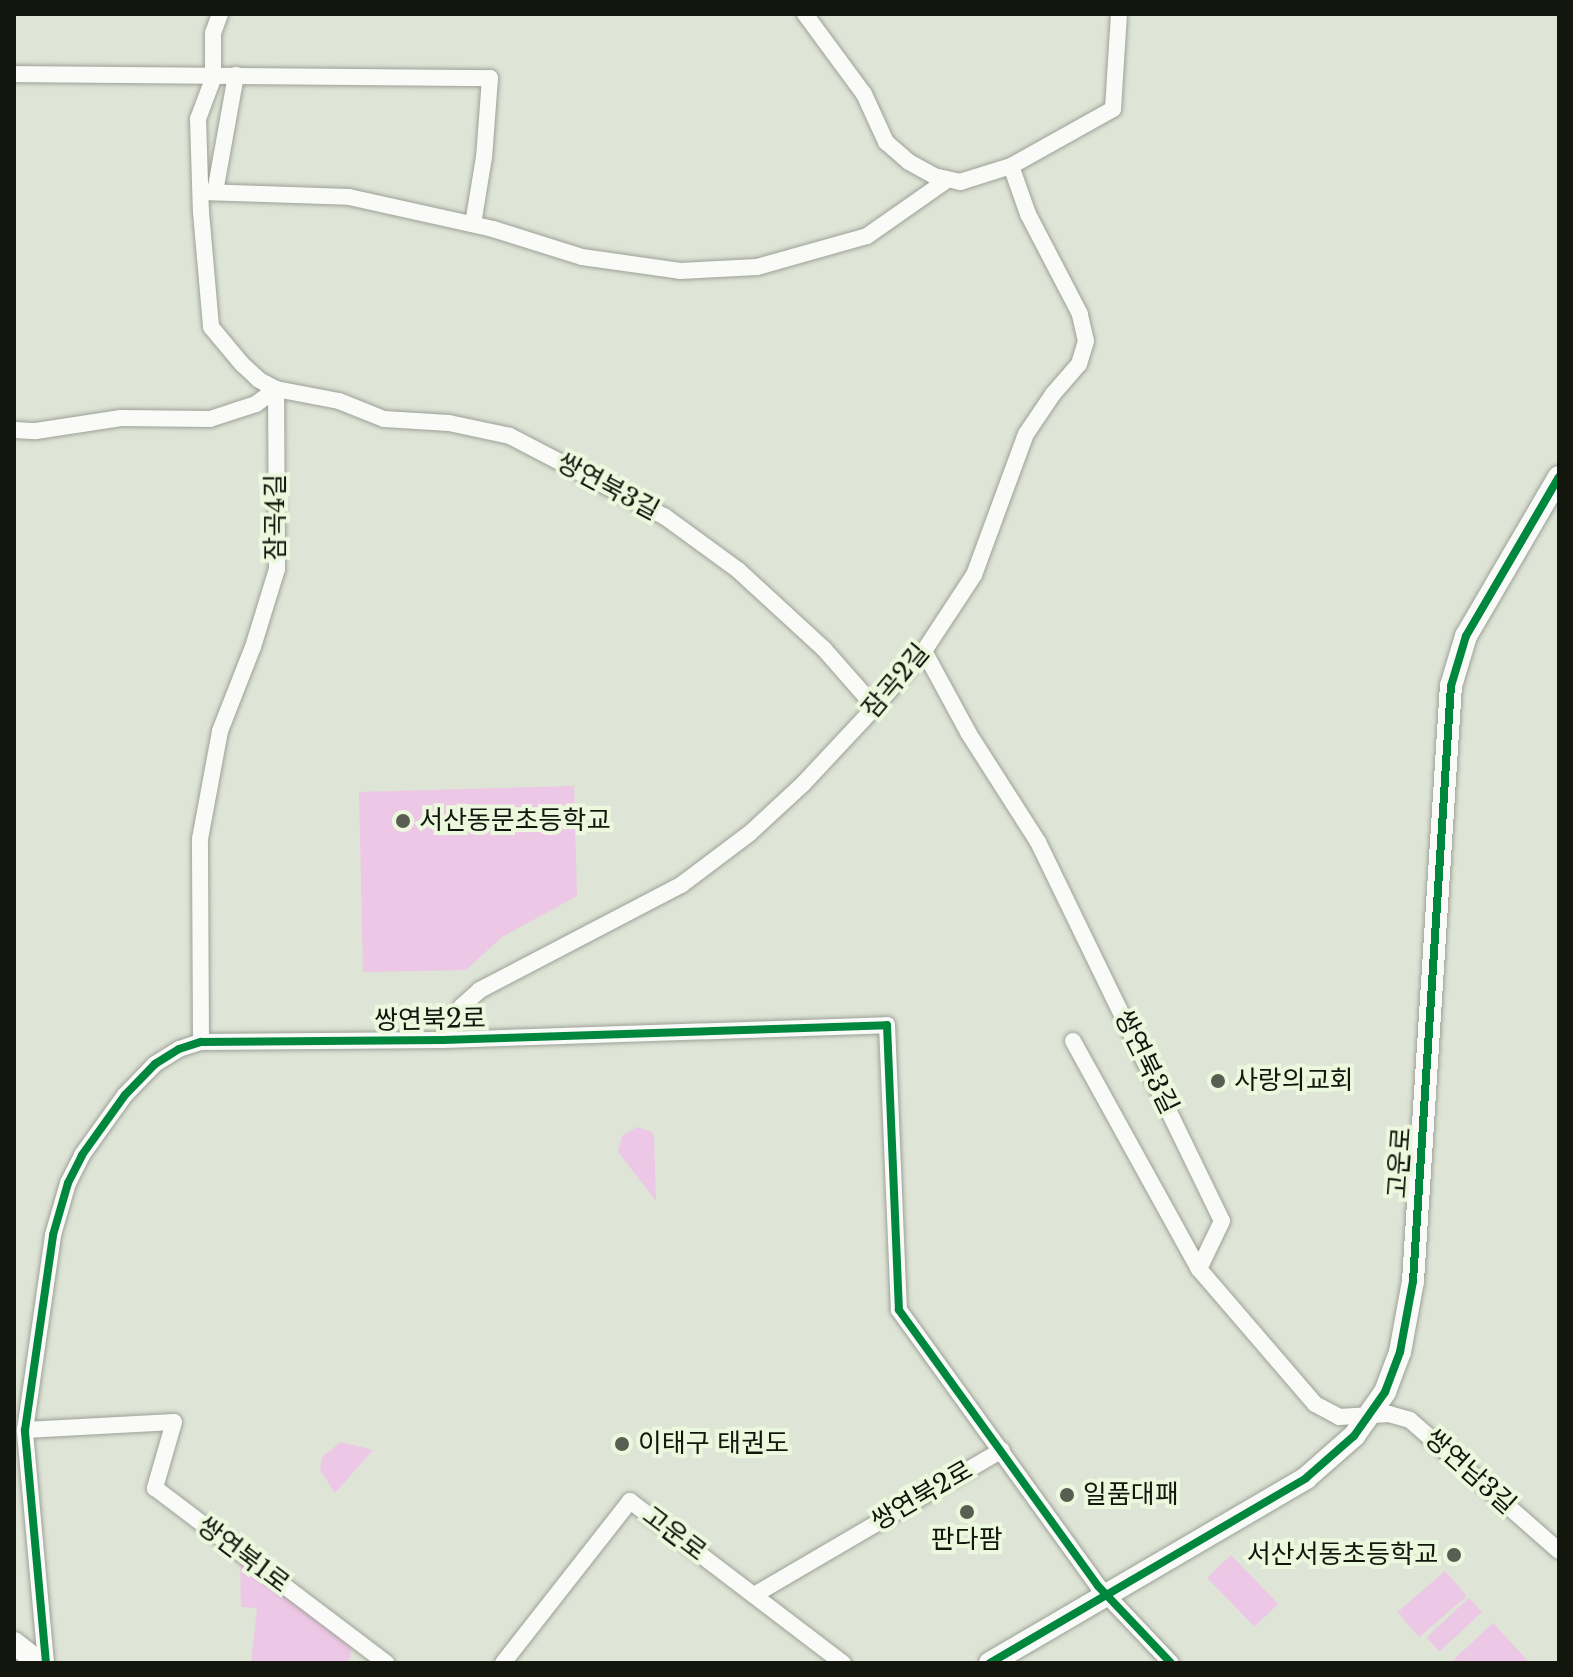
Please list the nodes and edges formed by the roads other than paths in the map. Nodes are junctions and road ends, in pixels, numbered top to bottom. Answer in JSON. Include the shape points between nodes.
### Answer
{"nodes":[{"id":1,"x":220,"y":14,"type":"edge"},
{"id":2,"x":805,"y":14,"type":"edge"},
{"id":3,"x":1119,"y":14,"type":"edge"},
{"id":4,"x":14,"y":74,"type":"edge"},
{"id":5,"x":213,"y":75,"type":"junction"},
{"id":6,"x":236,"y":75,"type":"junction"},
{"id":7,"x":1011,"y":166,"type":"junction"},
{"id":8,"x":947,"y":180,"type":"junction"},
{"id":9,"x":208,"y":192,"type":"junction"},
{"id":10,"x":473,"y":224,"type":"junction"},
{"id":11,"x":276,"y":389,"type":"junction"},
{"id":12,"x":14,"y":430,"type":"edge"},
{"id":13,"x":1559,"y":477,"type":"edge"},
{"id":14,"x":924,"y":651,"type":"junction"},
{"id":15,"x":875,"y":707,"type":"junction"},
{"id":16,"x":443,"y":1040,"type":"junction"},
{"id":17,"x":1073,"y":1041,"type":"dead end"},
{"id":18,"x":201,"y":1042,"type":"junction"},
{"id":19,"x":1199,"y":1269,"type":"junction"},
{"id":20,"x":1371,"y":1415,"type":"junction"},
{"id":21,"x":25,"y":1430,"type":"junction"},
{"id":22,"x":1002,"y":1450,"type":"junction"},
{"id":23,"x":1559,"y":1551,"type":"edge"},
{"id":24,"x":754,"y":1595,"type":"junction"},
{"id":25,"x":1107,"y":1597,"type":"junction"},
{"id":26,"x":14,"y":1643,"type":"edge"},
{"id":27,"x":365,"y":1648,"type":"junction"},
{"id":28,"x":40,"y":1663,"type":"edge"},
{"id":29,"x":46,"y":1663,"type":"edge"},
{"id":30,"x":354,"y":1663,"type":"edge"},
{"id":31,"x":386,"y":1663,"type":"edge"},
{"id":32,"x":503,"y":1663,"type":"edge"},
{"id":33,"x":843,"y":1663,"type":"edge"},
{"id":34,"x":990,"y":1663,"type":"edge"},
{"id":35,"x":1171,"y":1663,"type":"edge"}],
"edges":[{"from":1,"to":5,"type":"street","via":[[213,33]]},
{"from":2,"to":8,"type":"street","via":[[864,94],[886,142],[909,162]]},
{"from":3,"to":7,"type":"street","via":[[1113,109]]},
{"from":4,"to":5,"type":"street"},
{"from":5,"to":6,"type":"street"},
{"from":5,"to":9,"type":"street","via":[[198,119]]},
{"from":6,"to":9,"type":"street"},
{"from":6,"to":10,"type":"street","via":[[490,78]]},
{"from":7,"to":8,"type":"street","via":[[976,179]]},
{"from":7,"to":14,"type":"street","name":"잠곡2길","via":[[1028,214],[1080,314],[1086,341],[1079,364],[1026,434],[974,575]]},
{"from":8,"to":10,"type":"street","via":[[867,236],[757,267],[680,271],[582,257]]},
{"from":9,"to":10,"type":"street","via":[[349,197]]},
{"from":9,"to":11,"type":"street","via":[[211,327],[250,372]]},
{"from":11,"to":12,"type":"street","via":[[256,404],[210,419],[121,418]]},
{"from":11,"to":15,"type":"street","name":"쌍연북3길","via":[[339,401],[384,419],[449,423],[510,436],[575,468],[664,516],[738,570],[824,649]]},
{"from":11,"to":18,"type":"street","name":"잠곡4길","via":[[277,569],[220,731],[200,839]]},
{"from":13,"to":20,"type":"street","name":"고운로","via":[[1473,623],[1452,677],[1411,1295],[1396,1365]]},
{"from":14,"to":15,"type":"street","name":"잠곡2길"},
{"from":14,"to":19,"type":"street","name":"쌍연북3길","via":[[1038,842],[1222,1221]]},
{"from":15,"to":16,"type":"street","name":"잠곡2길","via":[[750,833],[681,885],[480,990],[461,1007]]},
{"from":16,"to":18,"type":"street","name":"쌍연북2로"},
{"from":16,"to":22,"type":"street","name":"쌍연북2로","via":[[887,1025],[899,1310]]},
{"from":17,"to":19,"type":"street"},
{"from":18,"to":21,"type":"street","name":"쌍연북2로","via":[[173,1052],[145,1072],[74,1169],[53,1235]]},
{"from":19,"to":20,"type":"street","via":[[1310,1400],[1339,1417]]},
{"from":20,"to":23,"type":"street","name":"쌍연남3길","via":[[1396,1415],[1414,1423]]},
{"from":20,"to":25,"type":"street","name":"고운로","via":[[1343,1448],[1306,1478]]},
{"from":21,"to":27,"type":"street","name":"쌍연북1로","via":[[174,1422],[155,1488]]},
{"from":21,"to":29,"type":"street","name":"쌍연북2로"},
{"from":22,"to":24,"type":"street","name":"쌍연북2로"},
{"from":22,"to":25,"type":"street"},
{"from":24,"to":32,"type":"street","name":"고운로","via":[[630,1501]]},
{"from":24,"to":33,"type":"street","name":"고운로"},
{"from":25,"to":34,"type":"street","name":"고운로"},
{"from":25,"to":35,"type":"street"},
{"from":26,"to":28,"type":"street"},
{"from":27,"to":30,"type":"street"},
{"from":27,"to":31,"type":"street","name":"쌍연북1로"}]}
